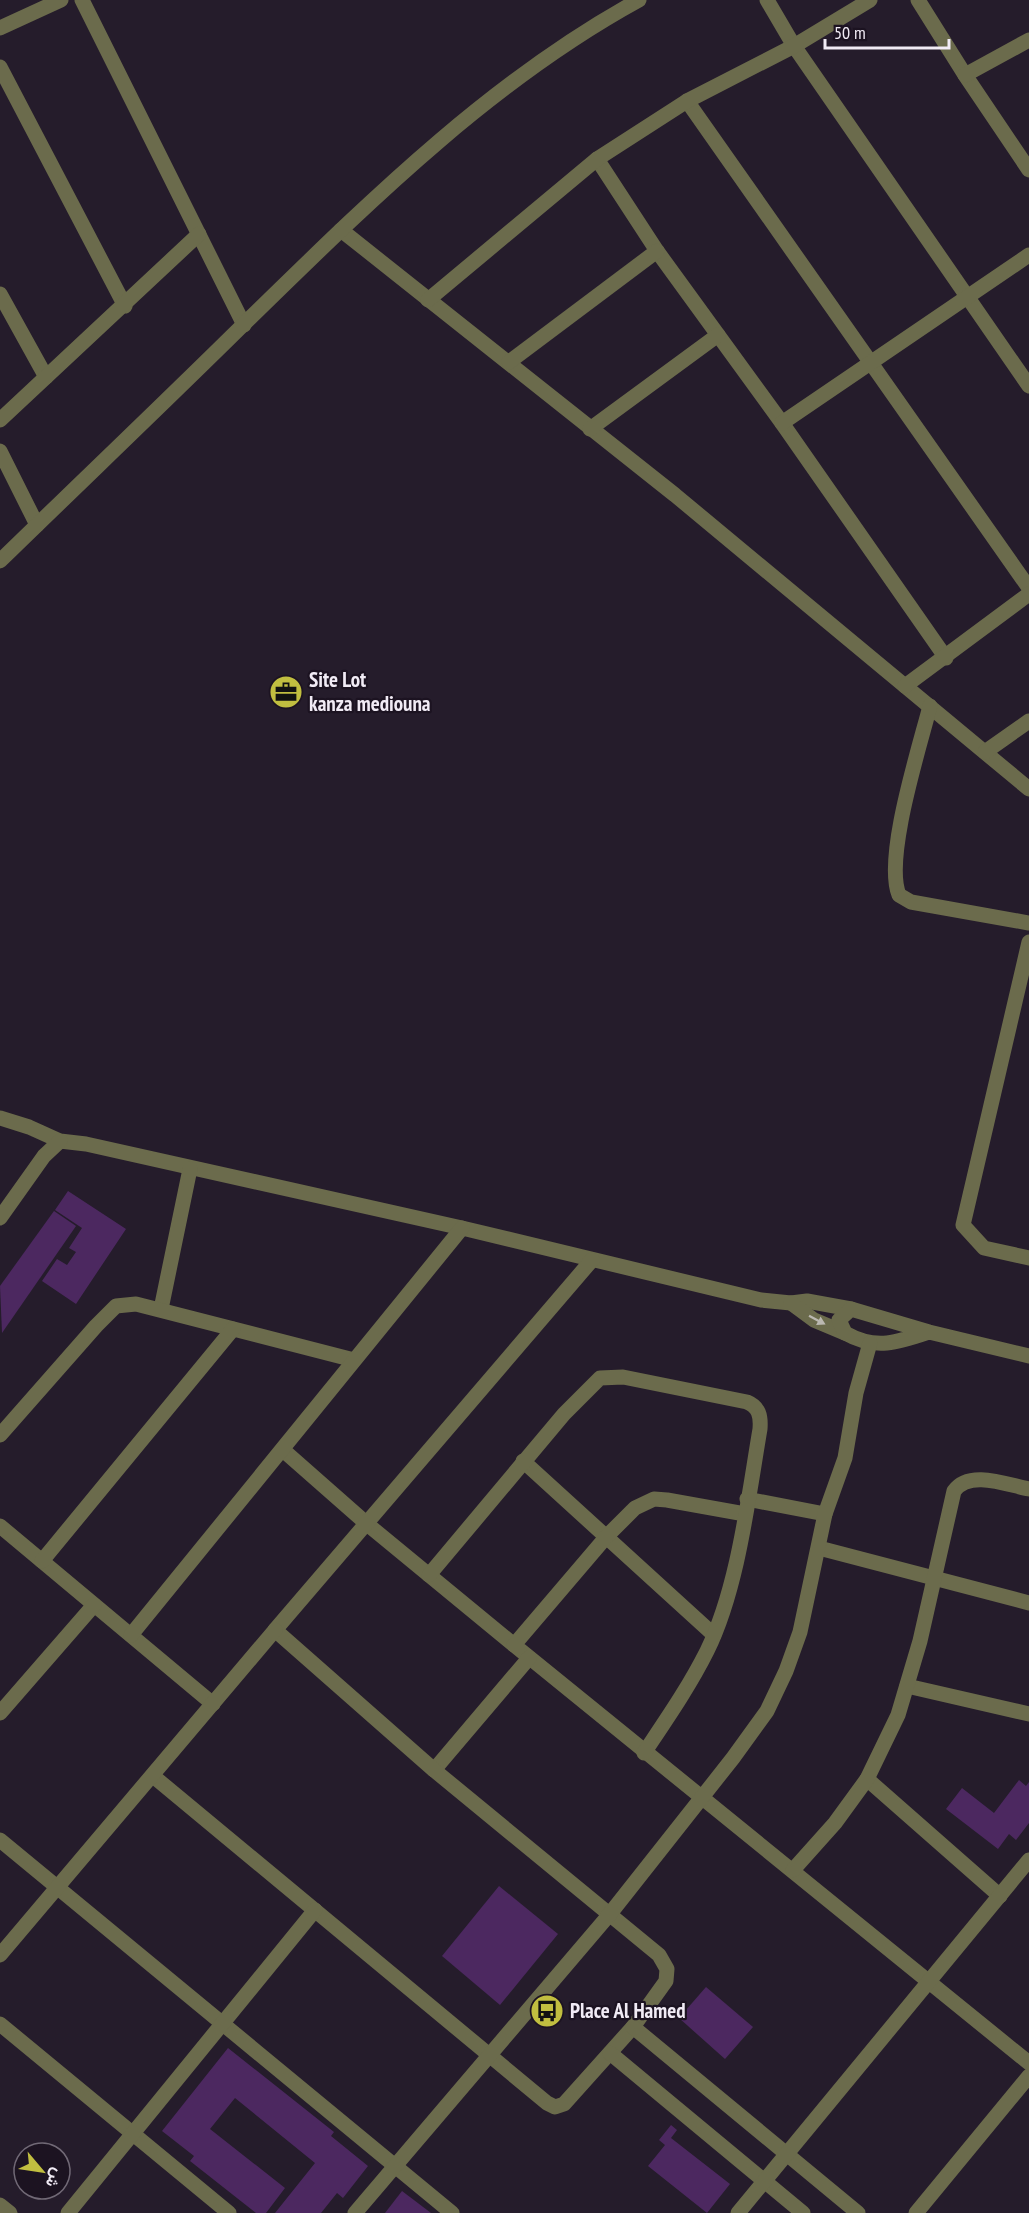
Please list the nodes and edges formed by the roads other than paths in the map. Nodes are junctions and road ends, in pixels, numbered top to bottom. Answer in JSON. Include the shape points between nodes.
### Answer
{"nodes":[{"id":1,"x":61,"y":0,"type":"edge"},
{"id":2,"x":82,"y":0,"type":"edge"},
{"id":3,"x":639,"y":0,"type":"edge"},
{"id":4,"x":767,"y":0,"type":"edge"},
{"id":5,"x":870,"y":0,"type":"edge"},
{"id":6,"x":918,"y":0,"type":"edge"},
{"id":7,"x":0,"y":28,"type":"edge"},
{"id":8,"x":1029,"y":40,"type":"edge"},
{"id":9,"x":794,"y":46,"type":"junction"},
{"id":10,"x":0,"y":67,"type":"edge"},
{"id":11,"x":965,"y":75,"type":"junction"},
{"id":12,"x":687,"y":101,"type":"junction"},
{"id":13,"x":597,"y":159,"type":"junction"},
{"id":14,"x":1029,"y":170,"type":"edge"},
{"id":15,"x":341,"y":230,"type":"junction"},
{"id":16,"x":199,"y":234,"type":"junction"},
{"id":17,"x":657,"y":251,"type":"junction"},
{"id":18,"x":1029,"y":255,"type":"edge"},
{"id":19,"x":0,"y":294,"type":"edge"},
{"id":20,"x":966,"y":296,"type":"junction"},
{"id":21,"x":428,"y":300,"type":"junction"},
{"id":22,"x":124,"y":306,"type":"junction"},
{"id":23,"x":244,"y":325,"type":"junction"},
{"id":24,"x":718,"y":335,"type":"junction"},
{"id":25,"x":509,"y":362,"type":"junction"},
{"id":26,"x":871,"y":363,"type":"junction"},
{"id":27,"x":46,"y":377,"type":"junction"},
{"id":28,"x":1029,"y":386,"type":"edge"},
{"id":29,"x":0,"y":420,"type":"edge"},
{"id":30,"x":782,"y":423,"type":"junction"},
{"id":31,"x":590,"y":429,"type":"junction"},
{"id":32,"x":0,"y":451,"type":"edge"},
{"id":33,"x":37,"y":525,"type":"junction"},
{"id":34,"x":0,"y":561,"type":"edge"},
{"id":35,"x":1029,"y":588,"type":"edge"},
{"id":36,"x":1029,"y":594,"type":"edge"},
{"id":37,"x":946,"y":658,"type":"junction"},
{"id":38,"x":904,"y":686,"type":"junction"},
{"id":39,"x":930,"y":706,"type":"junction"},
{"id":40,"x":1029,"y":722,"type":"edge"},
{"id":41,"x":985,"y":753,"type":"junction"},
{"id":42,"x":1029,"y":789,"type":"edge"},
{"id":43,"x":1029,"y":923,"type":"edge"},
{"id":44,"x":1029,"y":942,"type":"edge"},
{"id":45,"x":0,"y":1118,"type":"edge"},
{"id":46,"x":60,"y":1141,"type":"junction"},
{"id":47,"x":190,"y":1169,"type":"junction"},
{"id":48,"x":0,"y":1218,"type":"edge"},
{"id":49,"x":462,"y":1228,"type":"junction"},
{"id":50,"x":1029,"y":1258,"type":"edge"},
{"id":51,"x":592,"y":1260,"type":"junction"},
{"id":52,"x":791,"y":1304,"type":"junction"},
{"id":53,"x":851,"y":1309,"type":"junction"},
{"id":54,"x":161,"y":1310,"type":"junction"},
{"id":55,"x":895,"y":1320,"type":"junction"},
{"id":56,"x":233,"y":1329,"type":"junction"},
{"id":57,"x":928,"y":1332,"type":"junction"},
{"id":58,"x":845,"y":1333,"type":"junction"},
{"id":59,"x":870,"y":1343,"type":"junction"},
{"id":60,"x":892,"y":1344,"type":"junction"},
{"id":61,"x":1029,"y":1356,"type":"edge"},
{"id":62,"x":354,"y":1360,"type":"junction"},
{"id":63,"x":0,"y":1435,"type":"edge"},
{"id":64,"x":283,"y":1450,"type":"junction"},
{"id":65,"x":523,"y":1461,"type":"junction"},
{"id":66,"x":1029,"y":1489,"type":"edge"},
{"id":67,"x":746,"y":1506,"type":"junction"},
{"id":68,"x":825,"y":1514,"type":"junction"},
{"id":69,"x":367,"y":1524,"type":"junction"},
{"id":70,"x":0,"y":1526,"type":"edge"},
{"id":71,"x":608,"y":1536,"type":"junction"},
{"id":72,"x":819,"y":1548,"type":"junction"},
{"id":73,"x":42,"y":1561,"type":"junction"},
{"id":74,"x":429,"y":1575,"type":"junction"},
{"id":75,"x":934,"y":1580,"type":"junction"},
{"id":76,"x":1029,"y":1603,"type":"edge"},
{"id":77,"x":94,"y":1605,"type":"junction"},
{"id":78,"x":275,"y":1630,"type":"junction"},
{"id":79,"x":131,"y":1635,"type":"junction"},
{"id":80,"x":714,"y":1635,"type":"junction"},
{"id":81,"x":514,"y":1645,"type":"junction"},
{"id":82,"x":529,"y":1658,"type":"junction"},
{"id":83,"x":907,"y":1686,"type":"junction"},
{"id":84,"x":213,"y":1704,"type":"junction"},
{"id":85,"x":0,"y":1713,"type":"edge"},
{"id":86,"x":1029,"y":1714,"type":"edge"},
{"id":87,"x":644,"y":1753,"type":"junction"},
{"id":88,"x":434,"y":1770,"type":"junction"},
{"id":89,"x":153,"y":1776,"type":"junction"},
{"id":90,"x":867,"y":1779,"type":"junction"},
{"id":91,"x":702,"y":1797,"type":"junction"},
{"id":92,"x":0,"y":1840,"type":"edge"},
{"id":93,"x":1029,"y":1860,"type":"edge"},
{"id":94,"x":793,"y":1870,"type":"junction"},
{"id":95,"x":57,"y":1888,"type":"junction"},
{"id":96,"x":1000,"y":1896,"type":"junction"},
{"id":97,"x":315,"y":1910,"type":"junction"},
{"id":98,"x":609,"y":1915,"type":"junction"},
{"id":99,"x":0,"y":1955,"type":"edge"},
{"id":100,"x":928,"y":1982,"type":"junction"},
{"id":101,"x":0,"y":2024,"type":"edge"},
{"id":102,"x":223,"y":2024,"type":"junction"},
{"id":103,"x":633,"y":2027,"type":"junction"},
{"id":104,"x":610,"y":2052,"type":"junction"},
{"id":105,"x":490,"y":2055,"type":"junction"},
{"id":106,"x":1029,"y":2063,"type":"edge"},
{"id":107,"x":1029,"y":2076,"type":"edge"},
{"id":108,"x":134,"y":2134,"type":"junction"},
{"id":109,"x":787,"y":2153,"type":"junction"},
{"id":110,"x":396,"y":2168,"type":"junction"},
{"id":111,"x":764,"y":2181,"type":"junction"},
{"id":112,"x":0,"y":2205,"type":"edge"},
{"id":113,"x":10,"y":2213,"type":"edge"},
{"id":114,"x":68,"y":2213,"type":"edge"},
{"id":115,"x":228,"y":2213,"type":"edge"},
{"id":116,"x":355,"y":2213,"type":"edge"},
{"id":117,"x":452,"y":2213,"type":"edge"},
{"id":118,"x":738,"y":2213,"type":"edge"},
{"id":119,"x":803,"y":2213,"type":"edge"},
{"id":120,"x":858,"y":2213,"type":"edge"},
{"id":121,"x":916,"y":2213,"type":"edge"}],
"edges":[{"from":1,"to":7,"type":"street"},
{"from":2,"to":16,"type":"street"},
{"from":3,"to":15,"type":"street","via":[[596,23],[522,74]]},
{"from":4,"to":9,"type":"street"},
{"from":5,"to":9,"type":"street"},
{"from":6,"to":11,"type":"street"},
{"from":8,"to":11,"type":"street"},
{"from":9,"to":12,"type":"street"},
{"from":9,"to":20,"type":"street"},
{"from":10,"to":22,"type":"street"},
{"from":11,"to":14,"type":"street"},
{"from":12,"to":13,"type":"street"},
{"from":12,"to":26,"type":"street"},
{"from":13,"to":17,"type":"street"},
{"from":13,"to":21,"type":"street"},
{"from":15,"to":21,"type":"street"},
{"from":15,"to":23,"type":"street"},
{"from":16,"to":22,"type":"street"},
{"from":16,"to":23,"type":"street"},
{"from":17,"to":24,"type":"street"},
{"from":17,"to":25,"type":"street"},
{"from":18,"to":20,"type":"street"},
{"from":19,"to":27,"type":"street"},
{"from":20,"to":26,"type":"street"},
{"from":20,"to":28,"type":"street"},
{"from":21,"to":25,"type":"street"},
{"from":22,"to":27,"type":"street"},
{"from":23,"to":33,"type":"street"},
{"from":24,"to":30,"type":"street"},
{"from":24,"to":31,"type":"street"},
{"from":25,"to":31,"type":"street"},
{"from":26,"to":30,"type":"street"},
{"from":26,"to":35,"type":"street"},
{"from":27,"to":29,"type":"street"},
{"from":30,"to":37,"type":"street"},
{"from":31,"to":38,"type":"street"},
{"from":32,"to":33,"type":"street"},
{"from":33,"to":34,"type":"street"},
{"from":36,"to":37,"type":"street"},
{"from":37,"to":38,"type":"street"},
{"from":38,"to":39,"type":"street"},
{"from":39,"to":41,"type":"street"},
{"from":39,"to":43,"type":"street","via":[[894,855],[899,896],[911,902]]},
{"from":40,"to":41,"type":"street"},
{"from":41,"to":42,"type":"street"},
{"from":44,"to":50,"type":"street","via":[[963,1225],[984,1248]]},
{"from":45,"to":46,"type":"street"},
{"from":46,"to":47,"type":"street"},
{"from":46,"to":48,"type":"street","via":[[44,1156]]},
{"from":47,"to":49,"type":"street"},
{"from":47,"to":54,"type":"street"},
{"from":49,"to":51,"type":"street"},
{"from":49,"to":62,"type":"street"},
{"from":51,"to":52,"type":"street"},
{"from":51,"to":69,"type":"street"},
{"from":52,"to":53,"type":"street","via":[[807,1301]]},
{"from":52,"to":58,"type":"street","one_way":true,"via":[[814,1320]]},
{"from":53,"to":55,"type":"street"},
{"from":53,"to":58,"type":"street","via":[[839,1320]]},
{"from":54,"to":56,"type":"street"},
{"from":54,"to":63,"type":"street","via":[[129,1304],[112,1309]]},
{"from":55,"to":57,"type":"street"},
{"from":55,"to":60,"type":"street","via":[[899,1332]]},
{"from":56,"to":62,"type":"street"},
{"from":56,"to":73,"type":"street"},
{"from":57,"to":60,"type":"street"},
{"from":57,"to":61,"type":"street"},
{"from":58,"to":59,"type":"street"},
{"from":59,"to":60,"type":"street"},
{"from":59,"to":68,"type":"street","via":[[856,1393],[845,1458]]},
{"from":62,"to":64,"type":"street"},
{"from":64,"to":69,"type":"street"},
{"from":64,"to":79,"type":"street"},
{"from":65,"to":67,"type":"street","via":[[597,1380],[607,1376],[747,1402],[760,1417],[760,1429]]},
{"from":65,"to":71,"type":"street"},
{"from":65,"to":74,"type":"street"},
{"from":66,"to":75,"type":"street","via":[[972,1479],[957,1486],[950,1501]]},
{"from":67,"to":68,"type":"street"},
{"from":67,"to":71,"type":"street","via":[[654,1499],[635,1508]]},
{"from":67,"to":80,"type":"street","via":[[727,1596]]},
{"from":68,"to":72,"type":"street"},
{"from":69,"to":74,"type":"street"},
{"from":69,"to":78,"type":"street"},
{"from":70,"to":73,"type":"street"},
{"from":71,"to":80,"type":"street"},
{"from":71,"to":81,"type":"street"},
{"from":72,"to":75,"type":"street"},
{"from":72,"to":91,"type":"street","via":[[800,1632],[778,1689],[753,1733]]},
{"from":73,"to":77,"type":"street"},
{"from":74,"to":81,"type":"street"},
{"from":75,"to":76,"type":"street"},
{"from":75,"to":83,"type":"street"},
{"from":77,"to":79,"type":"street"},
{"from":77,"to":85,"type":"street"},
{"from":78,"to":84,"type":"street"},
{"from":78,"to":88,"type":"street"},
{"from":79,"to":84,"type":"street"},
{"from":80,"to":87,"type":"street","via":[[688,1686]]},
{"from":81,"to":82,"type":"street"},
{"from":82,"to":87,"type":"street"},
{"from":82,"to":88,"type":"street"},
{"from":83,"to":86,"type":"street"},
{"from":83,"to":90,"type":"street"},
{"from":84,"to":89,"type":"street"},
{"from":87,"to":91,"type":"street"},
{"from":88,"to":98,"type":"street"},
{"from":89,"to":95,"type":"street"},
{"from":89,"to":97,"type":"street"},
{"from":90,"to":94,"type":"street"},
{"from":90,"to":96,"type":"street"},
{"from":91,"to":94,"type":"street"},
{"from":91,"to":98,"type":"street"},
{"from":92,"to":95,"type":"street"},
{"from":93,"to":96,"type":"street"},
{"from":94,"to":100,"type":"street"},
{"from":95,"to":99,"type":"street"},
{"from":95,"to":102,"type":"street"},
{"from":96,"to":100,"type":"street"},
{"from":97,"to":102,"type":"street"},
{"from":97,"to":105,"type":"street"},
{"from":98,"to":103,"type":"street","via":[[659,1955],[667,1968],[666,1981]]},
{"from":98,"to":105,"type":"street"},
{"from":100,"to":106,"type":"street"},
{"from":100,"to":109,"type":"street"},
{"from":101,"to":108,"type":"street"},
{"from":102,"to":108,"type":"street"},
{"from":102,"to":110,"type":"street"},
{"from":103,"to":104,"type":"street"},
{"from":103,"to":109,"type":"street"},
{"from":104,"to":105,"type":"street","via":[[564,2104],[555,2107]]},
{"from":104,"to":111,"type":"street"},
{"from":105,"to":110,"type":"street"},
{"from":107,"to":121,"type":"street"},
{"from":108,"to":114,"type":"street"},
{"from":108,"to":115,"type":"street"},
{"from":109,"to":111,"type":"street"},
{"from":109,"to":120,"type":"street"},
{"from":110,"to":116,"type":"street"},
{"from":110,"to":117,"type":"street"},
{"from":111,"to":118,"type":"street"},
{"from":111,"to":119,"type":"street"},
{"from":112,"to":113,"type":"street"}]}
